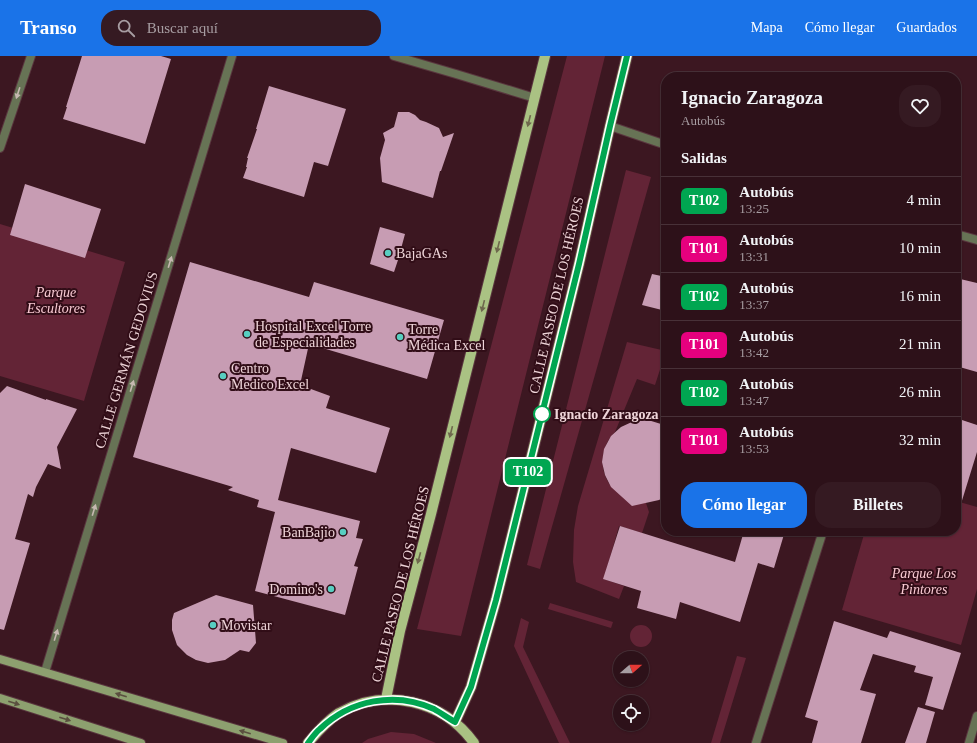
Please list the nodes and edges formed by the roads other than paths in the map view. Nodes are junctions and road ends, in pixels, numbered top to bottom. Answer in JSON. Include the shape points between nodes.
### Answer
{"nodes":[{"id":1,"x":31,"y":56,"type":"edge"},
{"id":2,"x":232,"y":56,"type":"edge"},
{"id":3,"x":394,"y":56,"type":"edge"},
{"id":4,"x":545,"y":56,"type":"edge"},
{"id":5,"x":627,"y":56,"type":"edge"},
{"id":6,"x":535,"y":98,"type":"junction"},
{"id":7,"x":610,"y":126,"type":"junction"},
{"id":8,"x":661,"y":143,"type":"edge"},
{"id":9,"x":0,"y":148,"type":"edge"},
{"id":10,"x":961,"y":235,"type":"edge"},
{"id":11,"x":977,"y":240,"type":"edge"},
{"id":12,"x":821,"y":536,"type":"edge"},
{"id":13,"x":0,"y":659,"type":"edge"},
{"id":14,"x":45,"y":672,"type":"junction"},
{"id":15,"x":0,"y":698,"type":"edge"},
{"id":16,"x":386,"y":699,"type":"junction"},
{"id":17,"x":977,"y":716,"type":"edge"},
{"id":18,"x":455,"y":722,"type":"junction"},
{"id":19,"x":141,"y":743,"type":"edge"},
{"id":20,"x":282,"y":743,"type":"edge"},
{"id":21,"x":308,"y":743,"type":"edge"},
{"id":22,"x":474,"y":743,"type":"edge"},
{"id":23,"x":756,"y":743,"type":"edge"},
{"id":24,"x":969,"y":743,"type":"edge"}],
"edges":[{"from":1,"to":9,"type":"street","one_way":true},
{"from":14,"to":2,"type":"street","name":"CALLE GERMÁN GEDOVIUS","one_way":true},
{"from":3,"to":6,"type":"street"},
{"from":4,"to":6,"type":"main road","name":"CALLE PASEO DE LOS HÉROES"},
{"from":5,"to":7,"type":"main road","name":"CALLE PASEO DE LOS HÉROES"},
{"from":6,"to":16,"type":"main road","name":"CALLE PASEO DE LOS HÉROES","one_way":true,"via":[[400,630]]},
{"from":7,"to":8,"type":"street"},
{"from":7,"to":18,"type":"main road","name":"CALLE PASEO DE LOS HÉROES","via":[[577,272],[496,600],[471,687]]},
{"from":10,"to":11,"type":"street"},
{"from":12,"to":23,"type":"street"},
{"from":13,"to":14,"type":"main road"},
{"from":20,"to":14,"type":"main road","one_way":true},
{"from":15,"to":19,"type":"main road","one_way":true},
{"from":16,"to":18,"type":"main road","via":[[411,701],[434,709]]},
{"from":16,"to":21,"type":"main road","via":[[361,704],[339,714],[319,729]]},
{"from":17,"to":24,"type":"street"},
{"from":18,"to":22,"type":"main road"}]}
